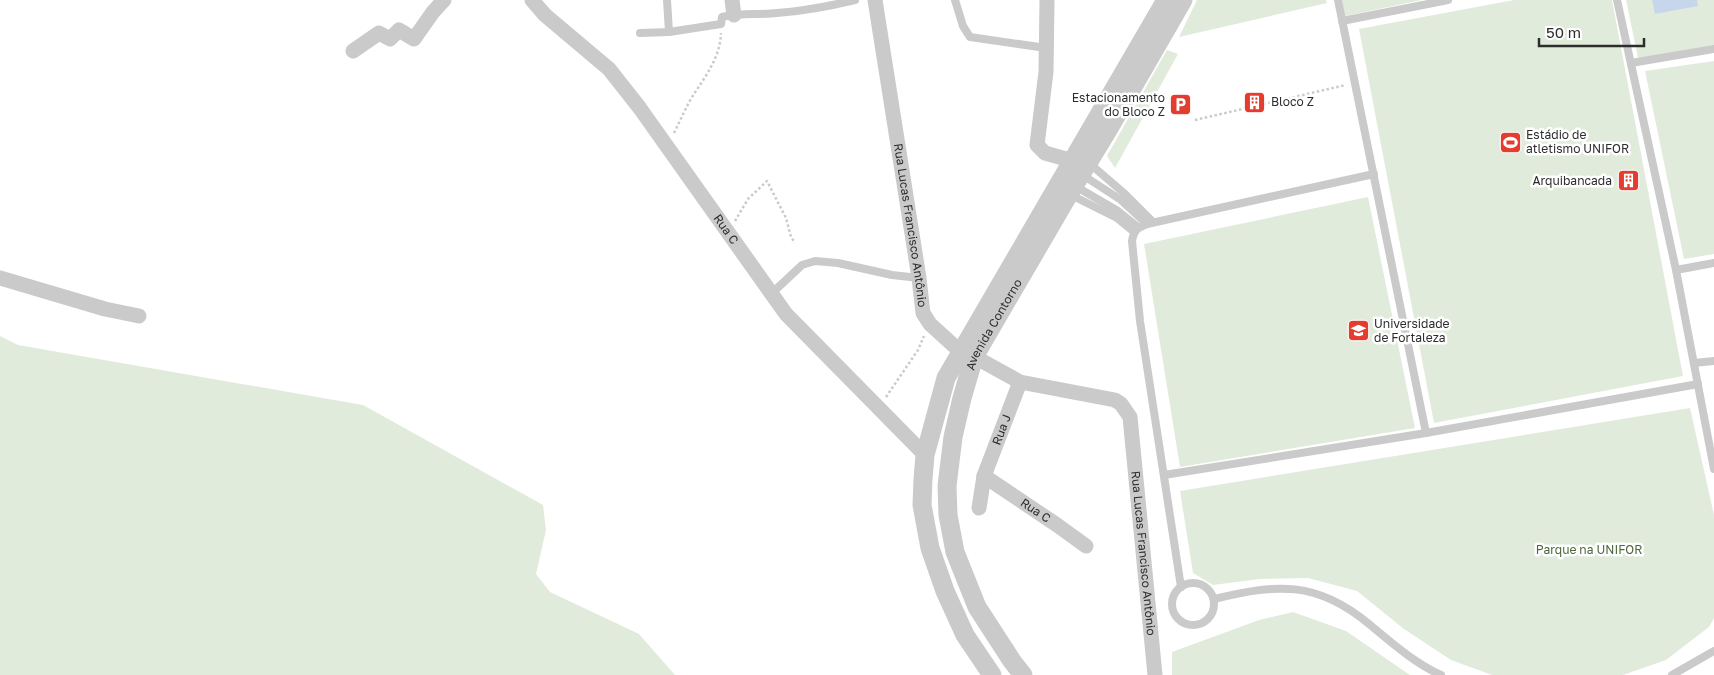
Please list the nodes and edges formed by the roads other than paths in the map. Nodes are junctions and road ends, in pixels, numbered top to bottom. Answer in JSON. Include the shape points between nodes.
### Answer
{"nodes":[{"id":1,"x":444,"y":0,"type":"edge"},
{"id":2,"x":532,"y":0,"type":"edge"},
{"id":3,"x":667,"y":0,"type":"edge"},
{"id":4,"x":855,"y":0,"type":"edge"},
{"id":5,"x":874,"y":0,"type":"edge"},
{"id":6,"x":956,"y":0,"type":"edge"},
{"id":7,"x":1047,"y":0,"type":"edge"},
{"id":8,"x":1166,"y":0,"type":"edge"},
{"id":9,"x":1183,"y":0,"type":"edge"},
{"id":10,"x":1338,"y":0,"type":"edge"},
{"id":11,"x":1448,"y":0,"type":"edge"},
{"id":12,"x":1617,"y":0,"type":"edge"},
{"id":13,"x":729,"y":13,"type":"edge"},
{"id":14,"x":1342,"y":21,"type":"junction"},
{"id":15,"x":669,"y":32,"type":"junction"},
{"id":16,"x":640,"y":33,"type":"dead end"},
{"id":17,"x":1046,"y":48,"type":"junction"},
{"id":18,"x":1714,"y":49,"type":"edge"},
{"id":19,"x":353,"y":51,"type":"dead end"},
{"id":20,"x":1631,"y":63,"type":"junction"},
{"id":21,"x":1374,"y":174,"type":"junction"},
{"id":22,"x":1077,"y":175,"type":"junction"},
{"id":23,"x":1150,"y":223,"type":"junction"},
{"id":24,"x":1136,"y":229,"type":"junction"},
{"id":25,"x":1714,"y":264,"type":"edge"},
{"id":26,"x":1676,"y":270,"type":"junction"},
{"id":27,"x":0,"y":278,"type":"edge"},
{"id":28,"x":919,"y":278,"type":"junction"},
{"id":29,"x":771,"y":294,"type":"junction"},
{"id":30,"x":139,"y":316,"type":"dead end"},
{"id":31,"x":968,"y":353,"type":"junction"},
{"id":32,"x":1714,"y":361,"type":"edge"},
{"id":33,"x":1694,"y":363,"type":"junction"},
{"id":34,"x":1020,"y":382,"type":"junction"},
{"id":35,"x":1698,"y":384,"type":"junction"},
{"id":36,"x":1426,"y":433,"type":"junction"},
{"id":37,"x":926,"y":455,"type":"junction"},
{"id":38,"x":1714,"y":469,"type":"edge"},
{"id":39,"x":1164,"y":475,"type":"junction"},
{"id":40,"x":984,"y":476,"type":"junction"},
{"id":41,"x":979,"y":508,"type":"dead end"},
{"id":42,"x":1086,"y":546,"type":"dead end"},
{"id":43,"x":1181,"y":587,"type":"junction"},
{"id":44,"x":1214,"y":599,"type":"junction"},
{"id":45,"x":1714,"y":651,"type":"edge"},
{"id":46,"x":992,"y":675,"type":"edge"},
{"id":47,"x":1023,"y":675,"type":"edge"},
{"id":48,"x":1154,"y":675,"type":"edge"},
{"id":49,"x":1441,"y":675,"type":"edge"},
{"id":50,"x":1672,"y":675,"type":"edge"}],
"edges":[{"from":1,"to":19,"type":"street","via":[[414,39],[399,30],[390,39],[379,33]]},
{"from":2,"to":29,"type":"street","name":"Rua C","via":[[609,69]]},
{"from":3,"to":15,"type":"lane"},
{"from":4,"to":13,"type":"lane","via":[[781,13]]},
{"from":5,"to":28,"type":"street","name":"Rua Lucas Francisco Antônio"},
{"from":6,"to":17,"type":"lane","via":[[963,26],[970,37]]},
{"from":7,"to":17,"type":"street"},
{"from":8,"to":22,"type":"street","name":"Avenida Contorno"},
{"from":9,"to":22,"type":"street","name":"Avenida Contorno","via":[[1108,130]]},
{"from":10,"to":14,"type":"lane"},
{"from":11,"to":14,"type":"lane"},
{"from":12,"to":20,"type":"lane"},
{"from":13,"to":15,"type":"lane"},
{"from":14,"to":21,"type":"lane"},
{"from":15,"to":16,"type":"lane"},
{"from":17,"to":22,"type":"street","via":[[1038,145]]},
{"from":18,"to":20,"type":"lane"},
{"from":20,"to":26,"type":"lane"},
{"from":21,"to":23,"type":"lane"},
{"from":21,"to":36,"type":"lane"},
{"from":22,"to":23,"type":"lane","via":[[1121,200]]},
{"from":22,"to":23,"type":"lane","via":[[1125,194]]},
{"from":22,"to":24,"type":"lane","via":[[1117,218]]},
{"from":22,"to":31,"type":"street","name":"Avenida Contorno"},
{"from":22,"to":31,"type":"street","name":"Avenida Contorno"},
{"from":23,"to":24,"type":"lane"},
{"from":24,"to":39,"type":"lane","via":[[1132,241],[1140,321]]},
{"from":25,"to":26,"type":"lane"},
{"from":26,"to":33,"type":"lane"},
{"from":27,"to":30,"type":"street"},
{"from":28,"to":29,"type":"lane","via":[[815,261],[802,265]]},
{"from":28,"to":31,"type":"street","name":"Rua Lucas Francisco Antônio","via":[[923,313],[930,324],[953,345]]},
{"from":29,"to":37,"type":"street","name":"Rua C","via":[[786,314]]},
{"from":31,"to":34,"type":"street","name":"Rua Lucas Francisco Antônio"},
{"from":31,"to":37,"type":"street","name":"Avenida Contorno","via":[[946,378]]},
{"from":31,"to":47,"type":"street","name":"Avenida Contorno","via":[[953,437],[947,486],[948,515],[955,552],[977,607]]},
{"from":32,"to":33,"type":"lane"},
{"from":33,"to":35,"type":"lane"},
{"from":34,"to":40,"type":"street","name":"Rua J"},
{"from":34,"to":48,"type":"street","name":"Rua Lucas Francisco Antônio","via":[[1116,400],[1130,417]]},
{"from":35,"to":36,"type":"lane"},
{"from":35,"to":38,"type":"lane"},
{"from":36,"to":39,"type":"lane"},
{"from":37,"to":46,"type":"street","name":"Avenida Contorno","via":[[922,505],[930,548],[965,634]]},
{"from":39,"to":43,"type":"lane"},
{"from":40,"to":41,"type":"street","name":"Rua J"},
{"from":40,"to":42,"type":"street","name":"Rua C"},
{"from":43,"to":44,"type":"lane","via":[[1201,584]]},
{"from":43,"to":44,"type":"lane","via":[[1173,598],[1172,606],[1184,623],[1198,624],[1209,618]]},
{"from":44,"to":49,"type":"lane","via":[[1245,591],[1286,587],[1326,596],[1357,614],[1386,639]]},
{"from":45,"to":50,"type":"lane"}]}
